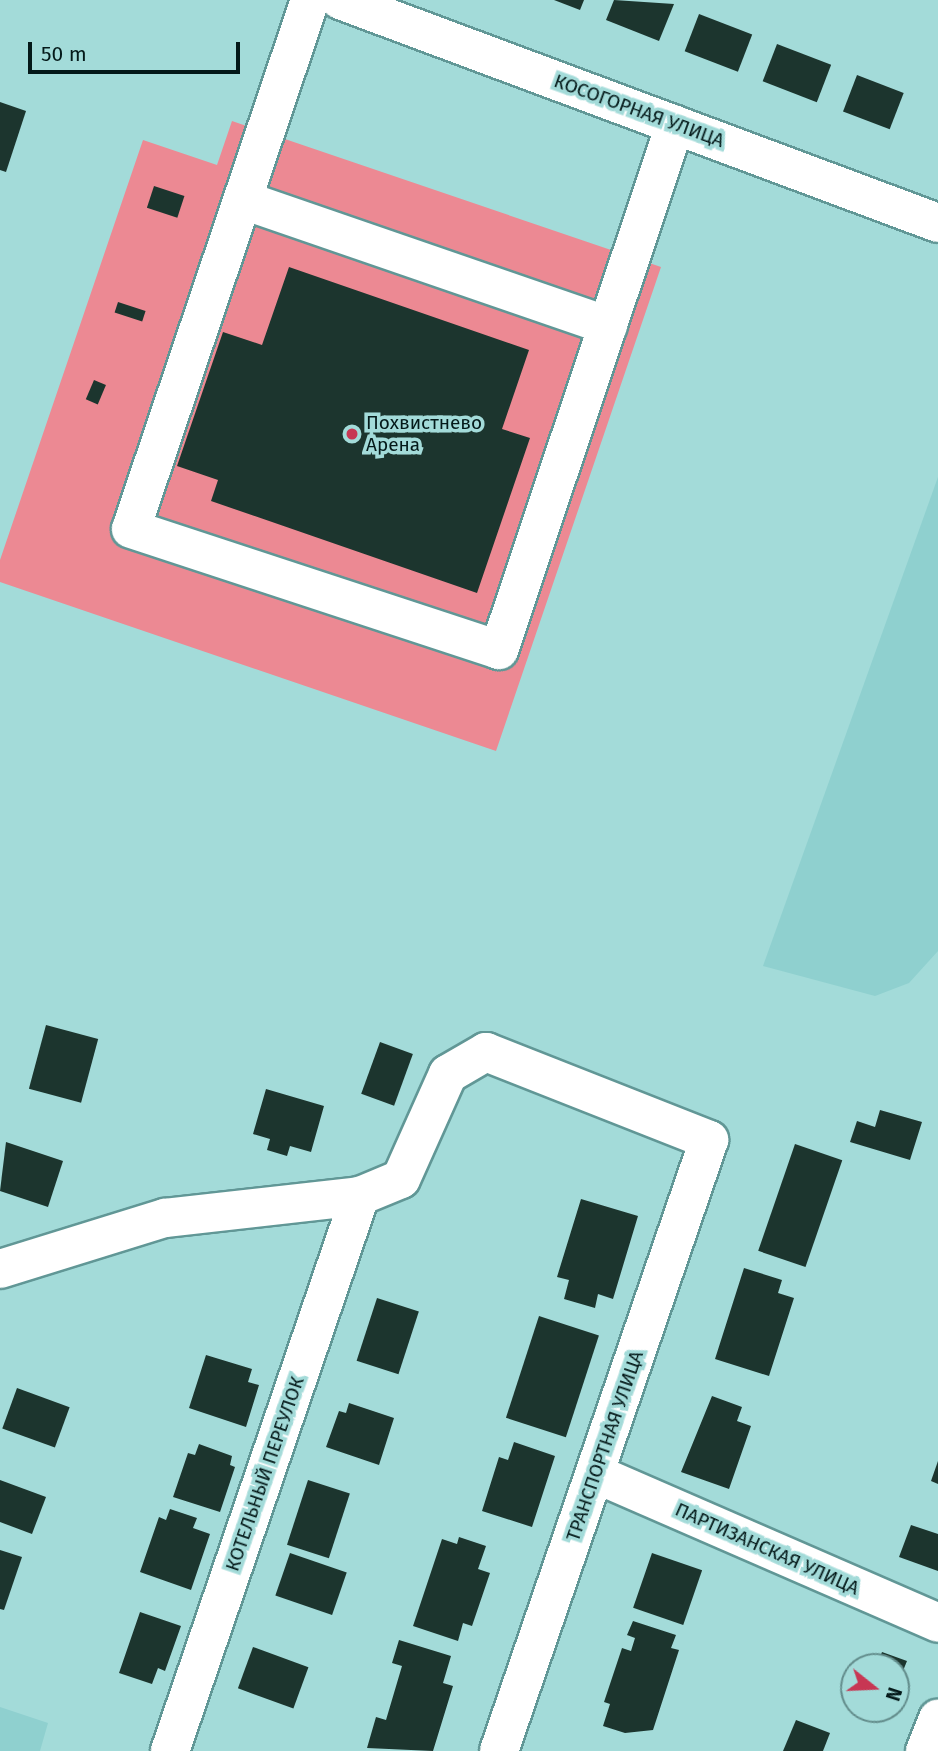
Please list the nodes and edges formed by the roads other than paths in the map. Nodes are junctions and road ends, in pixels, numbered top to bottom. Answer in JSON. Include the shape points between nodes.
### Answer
{"nodes":[{"id":1,"x":310,"y":0,"type":"edge"},
{"id":2,"x":340,"y":0,"type":"edge"},
{"id":3,"x":675,"y":125,"type":"junction"},
{"id":4,"x":243,"y":200,"type":"junction"},
{"id":5,"x":938,"y":223,"type":"edge"},
{"id":6,"x":608,"y":326,"type":"junction"},
{"id":7,"x":360,"y":1196,"type":"junction"},
{"id":8,"x":2,"y":1274,"type":"edge"},
{"id":9,"x":596,"y":1474,"type":"junction"},
{"id":10,"x":938,"y":1623,"type":"edge"},
{"id":11,"x":938,"y":1718,"type":"edge"},
{"id":12,"x":170,"y":1751,"type":"edge"},
{"id":13,"x":499,"y":1751,"type":"edge"},
{"id":14,"x":925,"y":1751,"type":"edge"}],
"edges":[{"from":1,"to":4,"type":"street"},
{"from":2,"to":3,"type":"street","name":"КОСОГОРНАЯ УЛИЦА"},
{"from":3,"to":5,"type":"street","name":"КОСОГОРНАЯ УЛИЦА"},
{"from":3,"to":6,"type":"street"},
{"from":4,"to":6,"type":"street"},
{"from":4,"to":6,"type":"street","via":[[131,529],[499,650]]},
{"from":7,"to":8,"type":"street","via":[[165,1218]]},
{"from":7,"to":9,"type":"street","name":"ТРАНСПОРТНАЯ УЛИЦА","via":[[401,1179],[448,1074],[486,1052],[709,1140]]},
{"from":7,"to":12,"type":"street","name":"КОТЕЛЬНЫЙ ПЕРЕУЛОК"},
{"from":9,"to":10,"type":"street","name":"ПАРТИЗАНСКАЯ УЛИЦА"},
{"from":9,"to":13,"type":"street","name":"ТРАНСПОРТНАЯ УЛИЦА"},
{"from":11,"to":14,"type":"street"}]}
